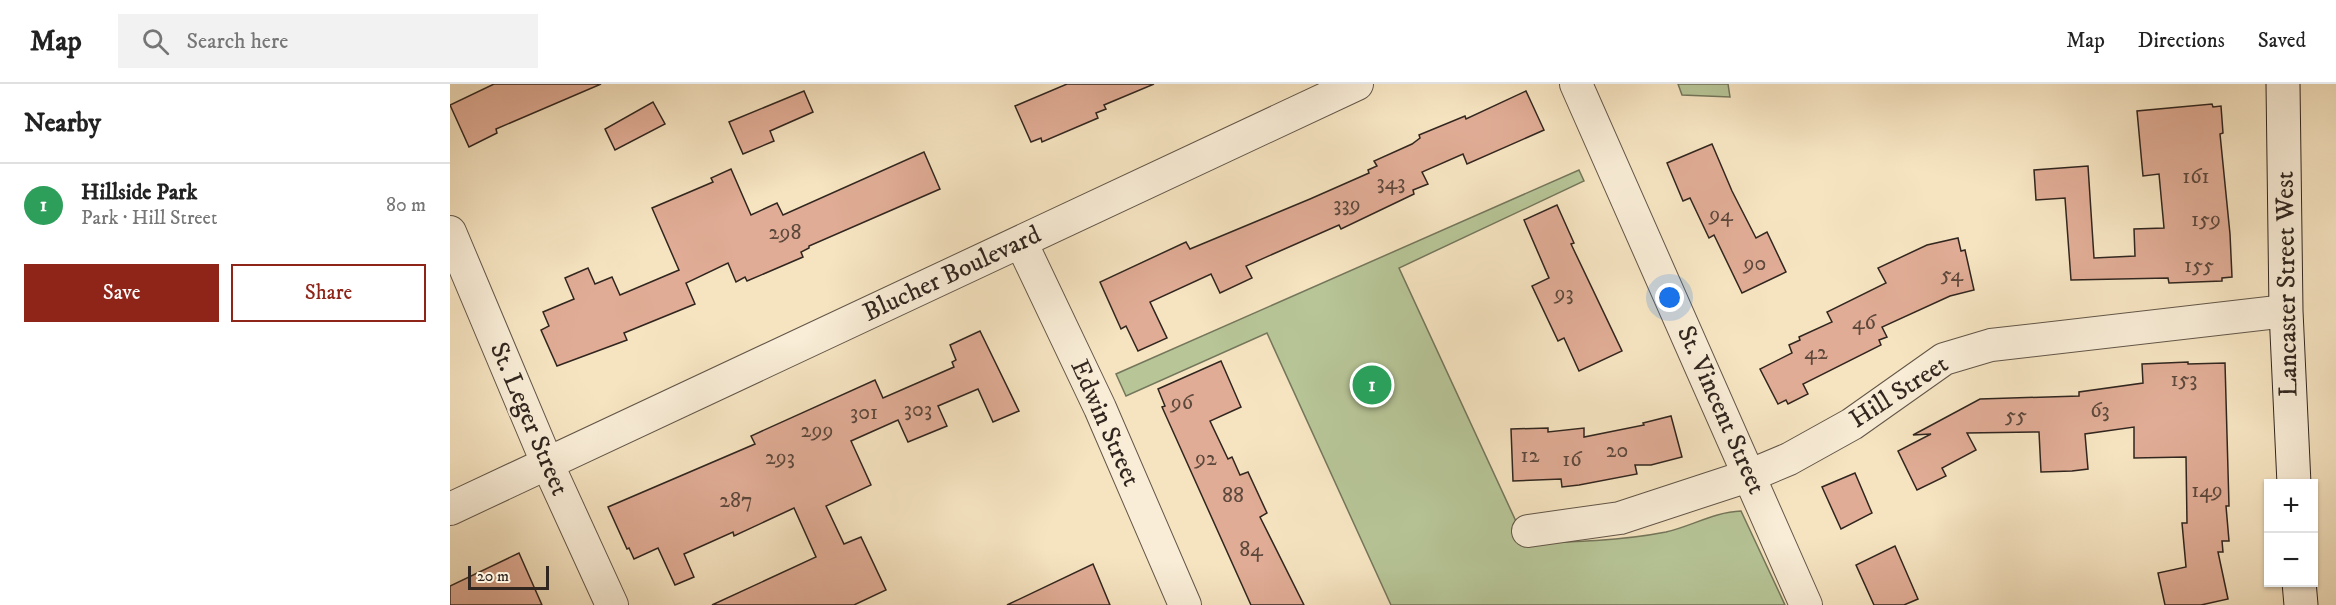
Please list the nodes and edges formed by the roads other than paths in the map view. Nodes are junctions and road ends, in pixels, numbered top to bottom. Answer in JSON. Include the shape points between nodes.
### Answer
{"nodes":[{"id":1,"x":1357,"y":84,"type":"edge"},
{"id":2,"x":1576,"y":84,"type":"edge"},
{"id":3,"x":2283,"y":84,"type":"edge"},
{"id":4,"x":450,"y":232,"type":"edge"},
{"id":5,"x":1021,"y":242,"type":"junction"},
{"id":6,"x":2286,"y":310,"type":"junction"},
{"id":7,"x":548,"y":465,"type":"junction"},
{"id":8,"x":1751,"y":475,"type":"junction"},
{"id":9,"x":2294,"y":479,"type":"edge"},
{"id":10,"x":450,"y":509,"type":"edge"},
{"id":11,"x":1528,"y":531,"type":"dead end"},
{"id":12,"x":2299,"y":587,"type":"edge"},
{"id":13,"x":612,"y":605,"type":"edge"},
{"id":14,"x":1185,"y":605,"type":"edge"},
{"id":15,"x":1806,"y":605,"type":"edge"},
{"id":16,"x":2301,"y":605,"type":"edge"}],
"edges":[{"from":1,"to":5,"type":"street","name":"Blucher Boulevard"},
{"from":2,"to":8,"type":"street","name":"St. Vincent Street"},
{"from":3,"to":6,"type":"main road","name":"Lancaster Street West"},
{"from":4,"to":7,"type":"street","name":"St. Leger Street"},
{"from":5,"to":7,"type":"street","name":"Blucher Boulevard"},
{"from":5,"to":14,"type":"street","name":"Edwin Street","via":[[1100,408]]},
{"from":6,"to":8,"type":"street","name":"Hill Street","via":[[1966,351],[1944,358],[1852,424]]},
{"from":6,"to":9,"type":"main road","name":"Lancaster Street West"},
{"from":7,"to":10,"type":"street","name":"Blucher Boulevard"},
{"from":7,"to":13,"type":"street","name":"St. Leger Street"},
{"from":8,"to":11,"type":"street","name":"Hill Street","via":[[1620,518]]},
{"from":8,"to":15,"type":"street","name":"St. Vincent Street"},
{"from":12,"to":16,"type":"main road"}]}
